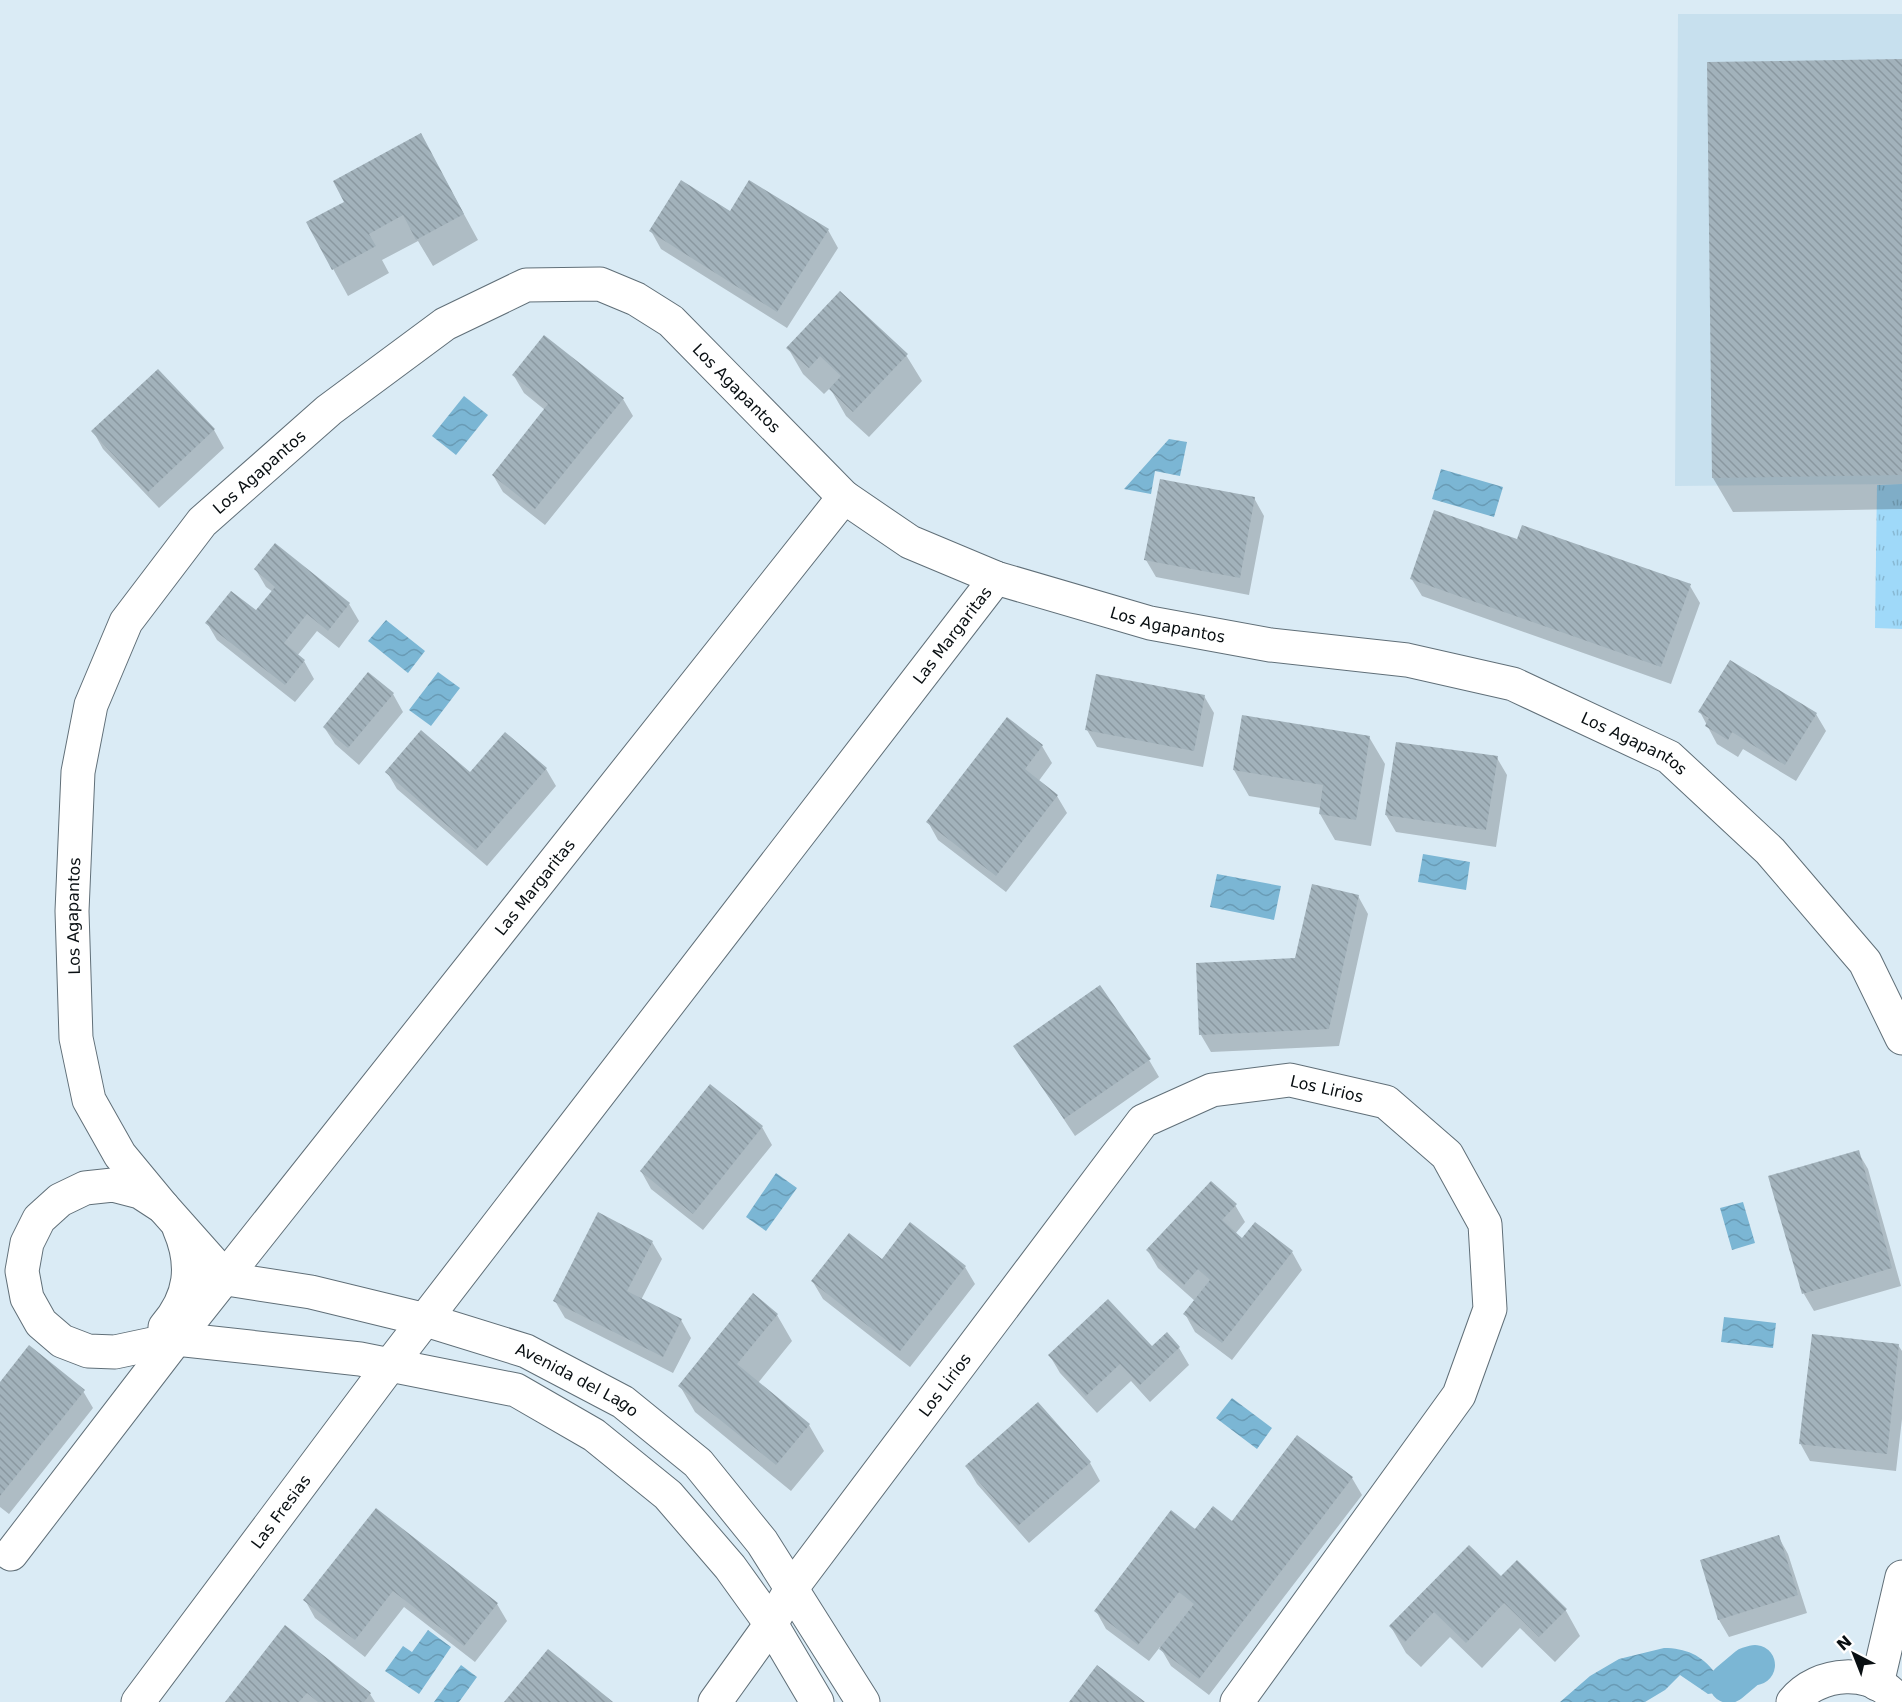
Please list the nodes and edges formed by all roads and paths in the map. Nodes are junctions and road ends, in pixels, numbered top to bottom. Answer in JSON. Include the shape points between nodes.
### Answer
{"nodes":[{"id":1,"x":844,"y":496,"type":"junction"},
{"id":2,"x":996,"y":578,"type":"junction"},
{"id":3,"x":1902,"y":1038,"type":"edge"},
{"id":4,"x":170,"y":1216,"type":"junction"},
{"id":5,"x":227,"y":1279,"type":"junction"},
{"id":6,"x":426,"y":1320,"type":"junction"},
{"id":7,"x":176,"y":1339,"type":"junction"},
{"id":8,"x":142,"y":1344,"type":"junction"},
{"id":9,"x":390,"y":1365,"type":"junction"},
{"id":10,"x":11,"y":1554,"type":"dead end"},
{"id":11,"x":1902,"y":1577,"type":"edge"},
{"id":12,"x":791,"y":1589,"type":"junction"},
{"id":13,"x":771,"y":1624,"type":"junction"},
{"id":14,"x":1887,"y":1693,"type":"edge"},
{"id":15,"x":138,"y":1702,"type":"edge"},
{"id":16,"x":715,"y":1702,"type":"edge"},
{"id":17,"x":817,"y":1702,"type":"edge"},
{"id":18,"x":863,"y":1702,"type":"edge"},
{"id":19,"x":1237,"y":1702,"type":"edge"},
{"id":20,"x":1793,"y":1702,"type":"edge"}],
"edges":[{"from":1,"to":2,"type":"street","name":"Los Agapantos","via":[[910,542]]},
{"from":1,"to":4,"type":"street","name":"Los Agapantos","via":[[671,321],[636,299],[600,284],[526,285],[445,324],[330,410],[202,522],[126,622],[91,705],[78,772],[72,911],[76,1038],[89,1100],[120,1155]]},
{"from":1,"to":5,"type":"street","name":"Las Margaritas"},
{"from":2,"to":3,"type":"street","name":"Los Agapantos","via":[[1150,623],[1270,645],[1407,660],[1513,684],[1670,757],[1770,851],[1865,962]]},
{"from":2,"to":6,"type":"street","name":"Las Margaritas"},
{"from":4,"to":5,"type":"street"},
{"from":4,"to":8,"type":"street","via":[[187,1246],[187,1292],[177,1314],[162,1332]]},
{"from":4,"to":8,"type":"street","via":[[140,1192],[113,1185],[85,1188],[60,1200],[39,1219],[27,1243],[22,1271],[27,1299],[41,1323],[62,1341],[88,1351],[115,1352]]},
{"from":5,"to":6,"type":"street","name":"Avenida del Lago","via":[[311,1292]]},
{"from":5,"to":7,"type":"street"},
{"from":6,"to":9,"type":"street","name":"Las Fresias"},
{"from":6,"to":12,"type":"street","name":"Avenida del Lago","via":[[526,1351],[623,1402],[698,1463],[762,1542]]},
{"from":7,"to":8,"type":"street"},
{"from":7,"to":9,"type":"street"},
{"from":7,"to":10,"type":"street"},
{"from":9,"to":13,"type":"street","via":[[516,1390],[594,1435],[668,1495],[730,1567]]},
{"from":9,"to":15,"type":"street","name":"Las Fresias"},
{"from":11,"to":14,"type":"street"},
{"from":12,"to":13,"type":"street","name":"Los Lirios"},
{"from":12,"to":18,"type":"street","name":"Avenida del Lago"},
{"from":12,"to":19,"type":"street","name":"Los Lirios","via":[[1143,1121],[1212,1090],[1290,1080],[1386,1102],[1447,1155],[1485,1224],[1490,1309],[1459,1395]]},
{"from":13,"to":16,"type":"street","name":"Los Lirios"},
{"from":13,"to":17,"type":"street"},
{"from":14,"to":20,"type":"street","via":[[1857,1677],[1836,1677],[1816,1683]]}]}
